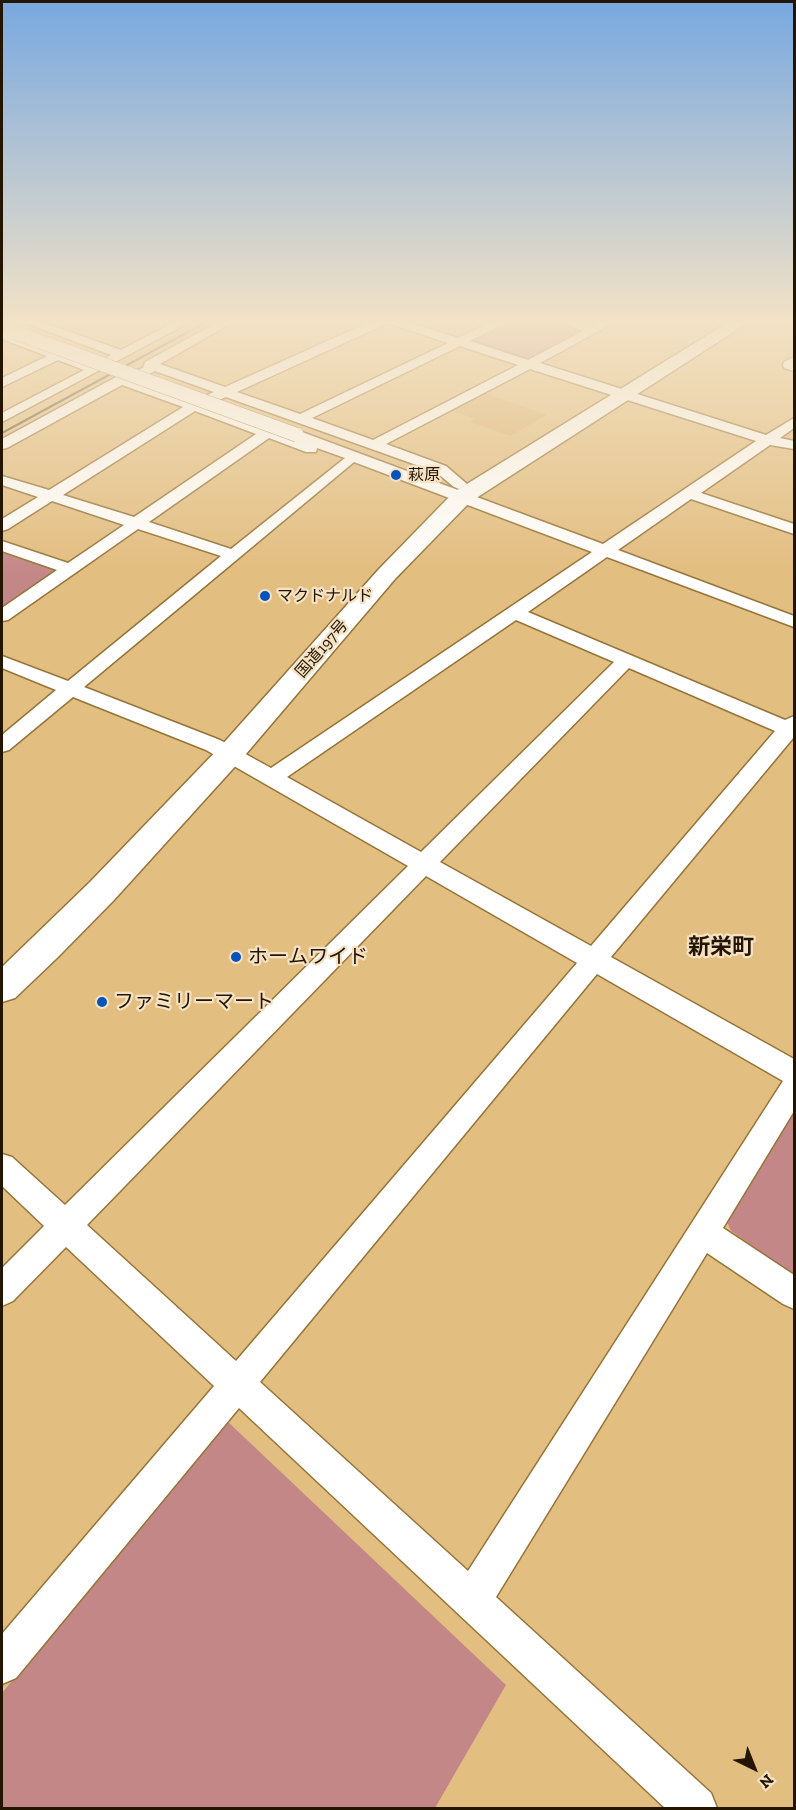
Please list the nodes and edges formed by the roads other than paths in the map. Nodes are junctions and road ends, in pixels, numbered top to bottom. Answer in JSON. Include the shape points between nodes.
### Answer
{"nodes":[{"id":1,"x":27,"y":404,"type":"edge"},
{"id":2,"x":77,"y":404,"type":"edge"},
{"id":3,"x":190,"y":404,"type":"edge"},
{"id":4,"x":197,"y":404,"type":"edge"},
{"id":5,"x":233,"y":404,"type":"edge"},
{"id":6,"x":251,"y":404,"type":"edge"},
{"id":7,"x":345,"y":404,"type":"edge"},
{"id":8,"x":453,"y":404,"type":"edge"},
{"id":9,"x":597,"y":404,"type":"edge"},
{"id":10,"x":656,"y":404,"type":"edge"},
{"id":11,"x":194,"y":406,"type":"junction"},
{"id":12,"x":2,"y":418,"type":"edge"},
{"id":13,"x":795,"y":422,"type":"edge"},
{"id":14,"x":301,"y":428,"type":"junction"},
{"id":15,"x":267,"y":433,"type":"junction"},
{"id":16,"x":768,"y":440,"type":"junction"},
{"id":17,"x":795,"y":445,"type":"edge"},
{"id":18,"x":2,"y":446,"type":"edge"},
{"id":19,"x":374,"y":446,"type":"junction"},
{"id":20,"x":347,"y":462,"type":"junction"},
{"id":21,"x":2,"y":480,"type":"edge"},
{"id":22,"x":461,"y":490,"type":"junction"},
{"id":23,"x":690,"y":494,"type":"junction"},
{"id":24,"x":50,"y":496,"type":"junction"},
{"id":25,"x":136,"y":523,"type":"junction"},
{"id":26,"x":2,"y":526,"type":"edge"},
{"id":27,"x":795,"y":529,"type":"edge"},
{"id":28,"x":2,"y":546,"type":"edge"},
{"id":29,"x":612,"y":546,"type":"junction"},
{"id":30,"x":234,"y":555,"type":"junction"},
{"id":31,"x":70,"y":569,"type":"junction"},
{"id":32,"x":795,"y":607,"type":"edge"},
{"id":33,"x":515,"y":613,"type":"junction"},
{"id":34,"x":2,"y":616,"type":"edge"},
{"id":35,"x":795,"y":622,"type":"edge"},
{"id":36,"x":626,"y":660,"type":"junction"},
{"id":37,"x":2,"y":662,"type":"edge"},
{"id":38,"x":70,"y":689,"type":"junction"},
{"id":39,"x":793,"y":727,"type":"edge"},
{"id":40,"x":2,"y":745,"type":"edge"},
{"id":41,"x":221,"y":749,"type":"junction"},
{"id":42,"x":273,"y":777,"type":"junction"},
{"id":43,"x":425,"y":863,"type":"junction"},
{"id":44,"x":594,"y":960,"type":"junction"},
{"id":45,"x":2,"y":965,"type":"edge"},
{"id":46,"x":2,"y":988,"type":"edge"},
{"id":47,"x":795,"y":1074,"type":"edge"},
{"id":48,"x":795,"y":1087,"type":"edge"},
{"id":49,"x":2,"y":1167,"type":"edge"},
{"id":50,"x":65,"y":1226,"type":"junction"},
{"id":51,"x":704,"y":1233,"type":"junction"},
{"id":52,"x":2,"y":1290,"type":"edge"},
{"id":53,"x":795,"y":1293,"type":"edge"},
{"id":54,"x":237,"y":1384,"type":"junction"},
{"id":55,"x":471,"y":1601,"type":"junction"},
{"id":56,"x":2,"y":1664,"type":"edge"},
{"id":57,"x":696,"y":1809,"type":"edge"}],
"edges":[{"from":1,"to":12,"type":"street"},
{"from":2,"to":18,"type":"street"},
{"from":3,"to":11,"type":"street"},
{"from":4,"to":11,"type":"street"},
{"from":5,"to":14,"type":"street","bridge":true},
{"from":6,"to":14,"type":"street"},
{"from":7,"to":14,"type":"street"},
{"from":8,"to":19,"type":"street"},
{"from":9,"to":22,"type":"highway","name":"国道197号"},
{"from":10,"to":16,"type":"street"},
{"from":11,"to":15,"type":"street"},
{"from":11,"to":24,"type":"street"},
{"from":13,"to":16,"type":"street"},
{"from":14,"to":19,"type":"street"},
{"from":14,"to":22,"type":"street"},
{"from":15,"to":20,"type":"street"},
{"from":15,"to":25,"type":"street"},
{"from":16,"to":17,"type":"street"},
{"from":16,"to":23,"type":"street"},
{"from":19,"to":22,"type":"street","via":[[441,469]]},
{"from":20,"to":22,"type":"street","via":[[405,483]]},
{"from":20,"to":30,"type":"street"},
{"from":21,"to":24,"type":"street"},
{"from":22,"to":29,"type":"street"},
{"from":22,"to":41,"type":"highway","name":"国道197号"},
{"from":23,"to":27,"type":"street"},
{"from":23,"to":29,"type":"street"},
{"from":24,"to":25,"type":"street"},
{"from":24,"to":26,"type":"street"},
{"from":25,"to":30,"type":"street"},
{"from":25,"to":31,"type":"street"},
{"from":28,"to":31,"type":"street"},
{"from":29,"to":32,"type":"street"},
{"from":29,"to":33,"type":"street"},
{"from":29,"to":35,"type":"street"},
{"from":30,"to":38,"type":"street"},
{"from":31,"to":34,"type":"street"},
{"from":33,"to":36,"type":"street"},
{"from":33,"to":42,"type":"street"},
{"from":36,"to":39,"type":"street"},
{"from":36,"to":43,"type":"street"},
{"from":37,"to":38,"type":"street"},
{"from":38,"to":40,"type":"street"},
{"from":38,"to":41,"type":"street"},
{"from":39,"to":44,"type":"street"},
{"from":41,"to":42,"type":"street"},
{"from":41,"to":45,"type":"highway","name":"国道197号"},
{"from":41,"to":46,"type":"highway","name":"国道197号","via":[[102,891]]},
{"from":42,"to":43,"type":"street"},
{"from":43,"to":44,"type":"street"},
{"from":43,"to":50,"type":"street"},
{"from":44,"to":47,"type":"street"},
{"from":44,"to":54,"type":"street"},
{"from":48,"to":51,"type":"street"},
{"from":49,"to":50,"type":"street"},
{"from":50,"to":52,"type":"street"},
{"from":50,"to":54,"type":"street"},
{"from":51,"to":53,"type":"street"},
{"from":51,"to":55,"type":"street"},
{"from":54,"to":55,"type":"street"},
{"from":54,"to":56,"type":"street"},
{"from":55,"to":57,"type":"street"}]}
